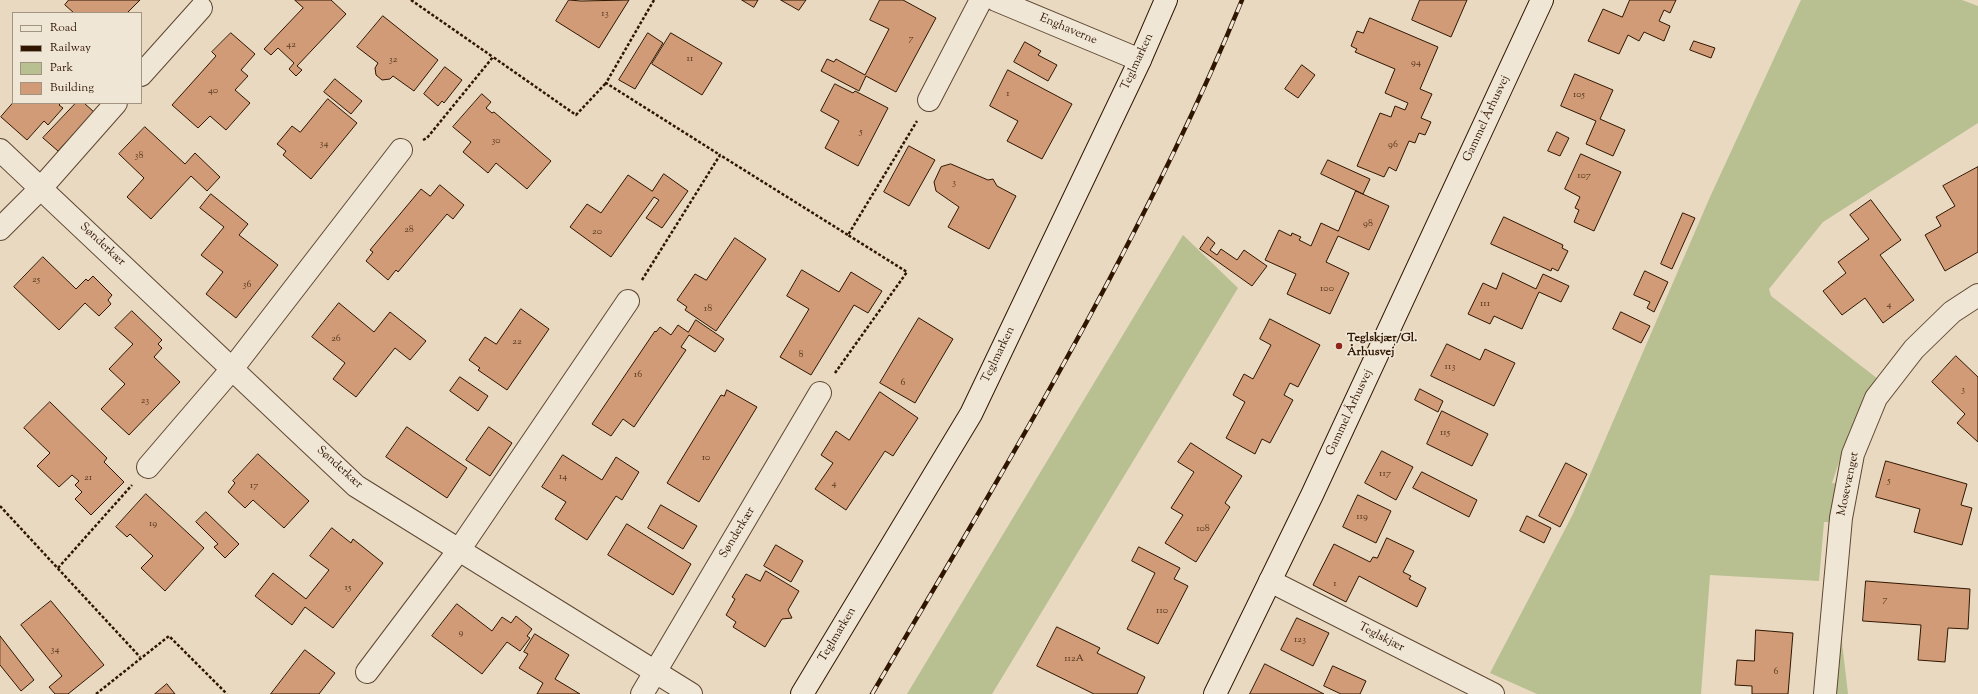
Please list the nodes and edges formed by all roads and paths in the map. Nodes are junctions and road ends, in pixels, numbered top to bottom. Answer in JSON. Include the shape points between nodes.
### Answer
{"nodes":[{"id":1,"x":411,"y":0,"type":"edge"},
{"id":2,"x":654,"y":0,"type":"edge"},
{"id":3,"x":981,"y":0,"type":"edge"},
{"id":4,"x":996,"y":0,"type":"edge"},
{"id":5,"x":1166,"y":0,"type":"edge"},
{"id":6,"x":1542,"y":0,"type":"edge"},
{"id":7,"x":201,"y":8,"type":"dead end"},
{"id":8,"x":493,"y":57,"type":"junction"},
{"id":9,"x":1140,"y":60,"type":"junction"},
{"id":10,"x":142,"y":75,"type":"edge"},
{"id":11,"x":606,"y":83,"type":"junction"},
{"id":12,"x":929,"y":100,"type":"joint"},
{"id":13,"x":115,"y":104,"type":"edge"},
{"id":14,"x":0,"y":150,"type":"edge"},
{"id":15,"x":401,"y":150,"type":"joint"},
{"id":16,"x":720,"y":154,"type":"junction"},
{"id":17,"x":41,"y":188,"type":"junction"},
{"id":18,"x":0,"y":229,"type":"edge"},
{"id":19,"x":848,"y":235,"type":"junction"},
{"id":20,"x":1978,"y":295,"type":"edge"},
{"id":21,"x":628,"y":301,"type":"joint"},
{"id":22,"x":232,"y":369,"type":"junction"},
{"id":23,"x":820,"y":393,"type":"joint"},
{"id":24,"x":148,"y":467,"type":"joint"},
{"id":25,"x":0,"y":506,"type":"edge"},
{"id":26,"x":459,"y":550,"type":"junction"},
{"id":27,"x":58,"y":568,"type":"junction"},
{"id":28,"x":1270,"y":581,"type":"junction"},
{"id":29,"x":140,"y":657,"type":"junction"},
{"id":30,"x":367,"y":672,"type":"dead end"},
{"id":31,"x":656,"y":672,"type":"junction"},
{"id":32,"x":96,"y":694,"type":"edge"},
{"id":33,"x":227,"y":694,"type":"edge"},
{"id":34,"x":642,"y":694,"type":"edge"},
{"id":35,"x":691,"y":694,"type":"edge"},
{"id":36,"x":802,"y":694,"type":"edge"},
{"id":37,"x":1215,"y":694,"type":"edge"},
{"id":38,"x":1493,"y":694,"type":"edge"},
{"id":39,"x":1825,"y":694,"type":"edge"}],
"edges":[{"from":1,"to":8,"type":"path"},
{"from":2,"to":11,"type":"path"},
{"from":3,"to":12,"type":"street"},
{"from":4,"to":9,"type":"street","name":"Enghaverne"},
{"from":5,"to":9,"type":"street","name":"Teglmarken"},
{"from":6,"to":28,"type":"street","name":"Gammel Århusvej"},
{"from":7,"to":10,"type":"street"},
{"from":8,"to":11,"type":"path","via":[[576,115]]},
{"from":8,"to":15,"type":"path","via":[[427,138]]},
{"from":9,"to":36,"type":"street","name":"Teglmarken","via":[[971,414]]},
{"from":11,"to":16,"type":"path"},
{"from":12,"to":19,"type":"path"},
{"from":13,"to":17,"type":"street"},
{"from":14,"to":17,"type":"street","name":"Sønderkær"},
{"from":15,"to":22,"type":"street"},
{"from":16,"to":19,"type":"path"},
{"from":16,"to":21,"type":"path"},
{"from":17,"to":18,"type":"street"},
{"from":17,"to":22,"type":"street","name":"Sønderkær"},
{"from":19,"to":23,"type":"path","via":[[907,272]]},
{"from":20,"to":39,"type":"street","name":"Mosevænget","via":[[1952,312],[1914,349],[1876,398],[1853,454],[1841,518]]},
{"from":21,"to":26,"type":"street"},
{"from":22,"to":24,"type":"street"},
{"from":22,"to":26,"type":"street","name":"Sønderkær","via":[[356,486]]},
{"from":23,"to":31,"type":"street","name":"Sønderkær"},
{"from":24,"to":27,"type":"path"},
{"from":25,"to":27,"type":"path"},
{"from":26,"to":30,"type":"street"},
{"from":26,"to":31,"type":"street","name":"Sønderkær"},
{"from":27,"to":29,"type":"path"},
{"from":28,"to":37,"type":"street","name":"Gammel Århusvej"},
{"from":28,"to":38,"type":"street","name":"Teglskjær"},
{"from":29,"to":32,"type":"path"},
{"from":29,"to":33,"type":"path","via":[[169,636]]},
{"from":31,"to":34,"type":"street","name":"Sønderkær"},
{"from":31,"to":35,"type":"street","name":"Sønderkær"}]}
